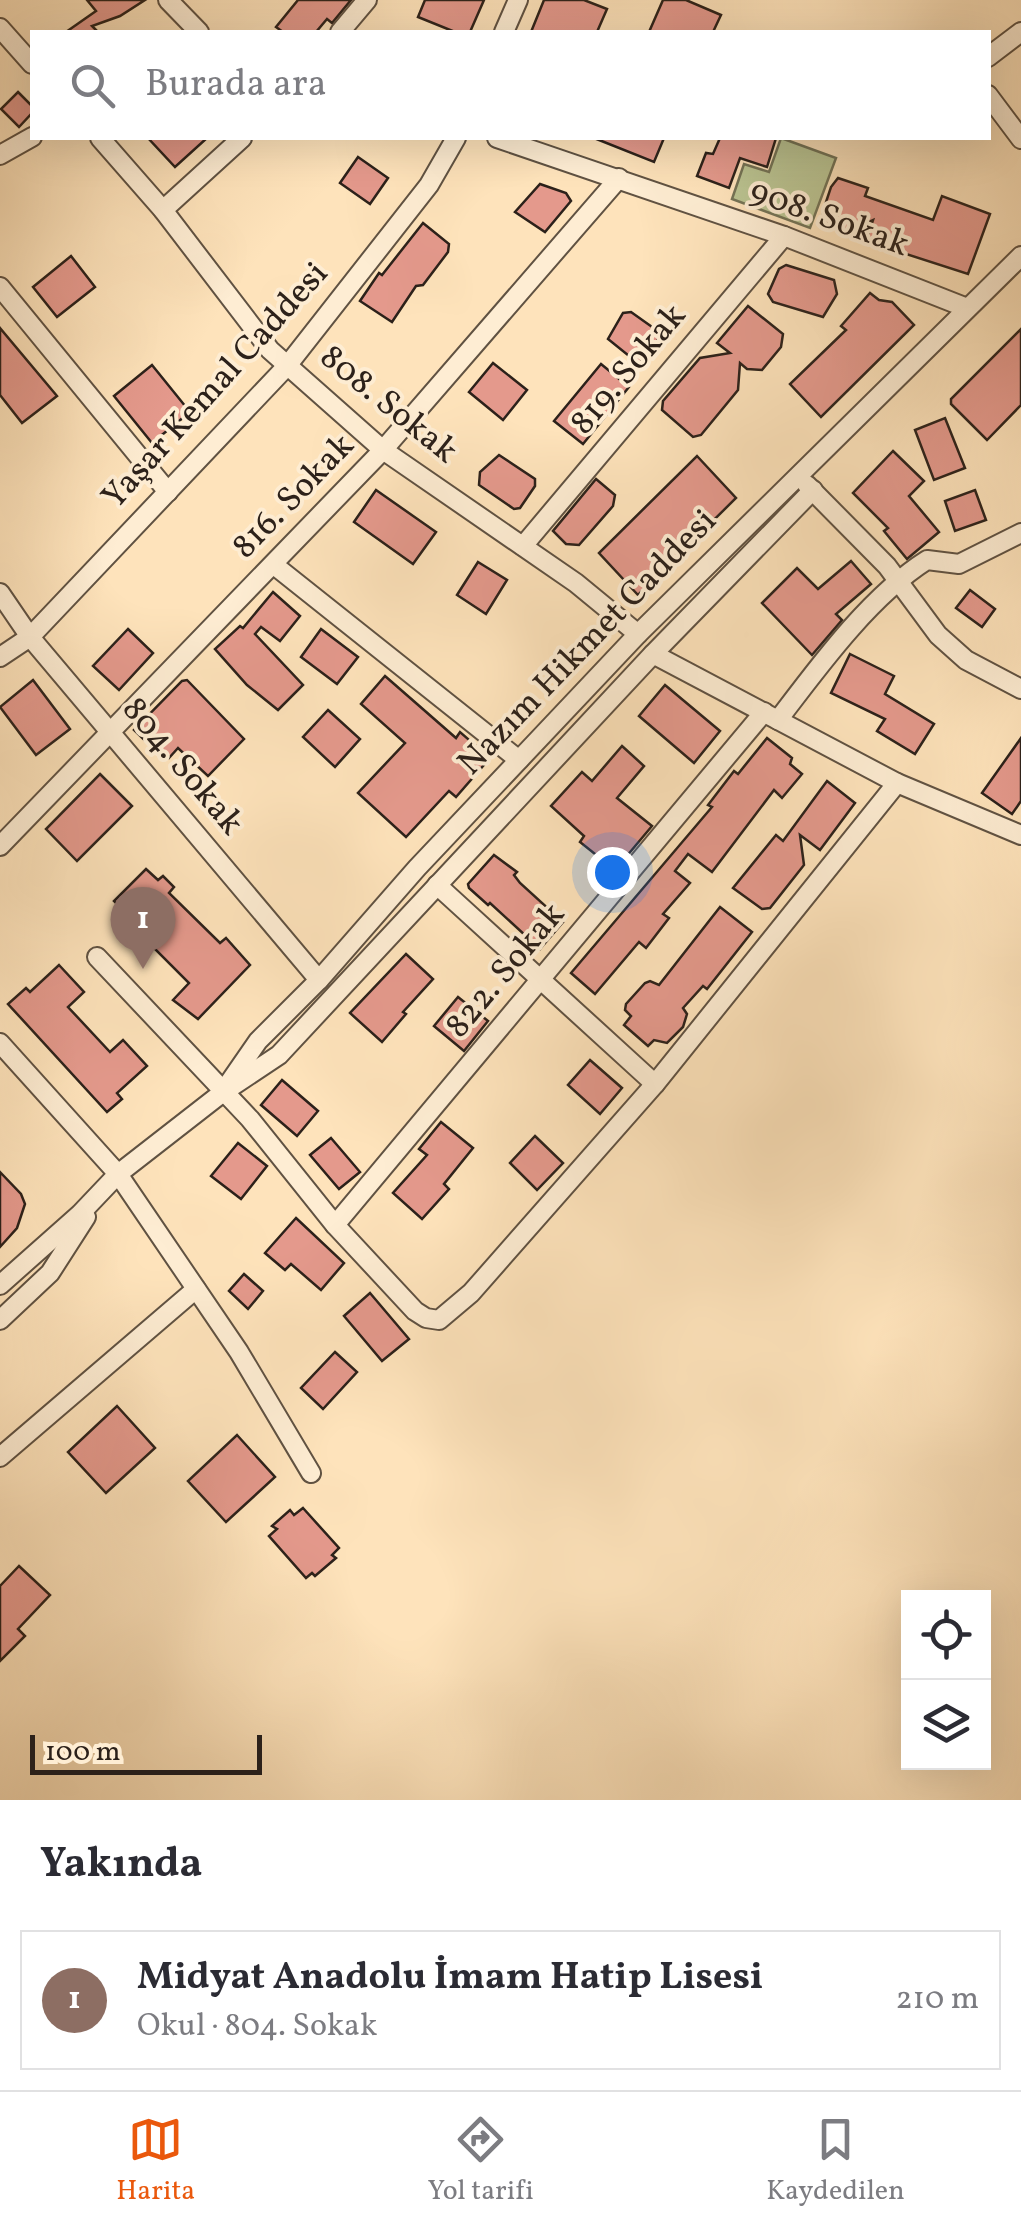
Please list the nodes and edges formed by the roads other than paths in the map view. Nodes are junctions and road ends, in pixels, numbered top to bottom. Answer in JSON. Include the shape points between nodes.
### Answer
{"nodes":[{"id":1,"x":168,"y":0,"type":"edge"},
{"id":2,"x":367,"y":0,"type":"edge"},
{"id":3,"x":518,"y":0,"type":"edge"},
{"id":4,"x":0,"y":28,"type":"edge"},
{"id":5,"x":198,"y":30,"type":"edge"},
{"id":6,"x":342,"y":30,"type":"edge"},
{"id":7,"x":505,"y":30,"type":"edge"},
{"id":8,"x":1021,"y":32,"type":"edge"},
{"id":9,"x":991,"y":56,"type":"edge"},
{"id":10,"x":30,"y":62,"type":"edge"},
{"id":11,"x":991,"y":99,"type":"edge"},
{"id":12,"x":30,"y":138,"type":"edge"},
{"id":13,"x":1021,"y":139,"type":"edge"},
{"id":14,"x":240,"y":140,"type":"edge"},
{"id":15,"x":455,"y":140,"type":"edge"},
{"id":16,"x":503,"y":140,"type":"edge"},
{"id":17,"x":112,"y":142,"type":"edge"},
{"id":18,"x":0,"y":155,"type":"edge"},
{"id":19,"x":619,"y":178,"type":"junction"},
{"id":20,"x":163,"y":210,"type":"junction"},
{"id":21,"x":784,"y":236,"type":"junction"},
{"id":22,"x":1021,"y":256,"type":"edge"},
{"id":23,"x":0,"y":287,"type":"edge"},
{"id":24,"x":966,"y":308,"type":"junction"},
{"id":25,"x":288,"y":366,"type":"junction"},
{"id":26,"x":383,"y":450,"type":"junction"},
{"id":27,"x":798,"y":476,"type":"junction"},
{"id":28,"x":813,"y":490,"type":"junction"},
{"id":29,"x":168,"y":492,"type":"junction"},
{"id":30,"x":1021,"y":533,"type":"edge"},
{"id":31,"x":523,"y":546,"type":"junction"},
{"id":32,"x":274,"y":564,"type":"junction"},
{"id":33,"x":898,"y":580,"type":"junction"},
{"id":34,"x":0,"y":593,"type":"edge"},
{"id":35,"x":638,"y":634,"type":"junction"},
{"id":36,"x":30,"y":636,"type":"junction"},
{"id":37,"x":653,"y":654,"type":"junction"},
{"id":38,"x":0,"y":657,"type":"edge"},
{"id":39,"x":1021,"y":689,"type":"edge"},
{"id":40,"x":771,"y":716,"type":"junction"},
{"id":41,"x":109,"y":730,"type":"junction"},
{"id":42,"x":519,"y":760,"type":"junction"},
{"id":43,"x":897,"y":782,"type":"junction"},
{"id":44,"x":1021,"y":835,"type":"edge"},
{"id":45,"x":0,"y":846,"type":"edge"},
{"id":46,"x":437,"y":885,"type":"junction"},
{"id":47,"x":96,"y":957,"type":"dead end"},
{"id":48,"x":542,"y":979,"type":"junction"},
{"id":49,"x":318,"y":980,"type":"junction"},
{"id":50,"x":0,"y":1042,"type":"edge"},
{"id":51,"x":7,"y":1064,"type":"edge"},
{"id":52,"x":655,"y":1084,"type":"junction"},
{"id":53,"x":222,"y":1093,"type":"junction"},
{"id":54,"x":118,"y":1174,"type":"junction"},
{"id":55,"x":103,"y":1190,"type":"junction"},
{"id":56,"x":335,"y":1225,"type":"junction"},
{"id":57,"x":0,"y":1285,"type":"edge"},
{"id":58,"x":196,"y":1289,"type":"junction"},
{"id":59,"x":0,"y":1320,"type":"edge"},
{"id":60,"x":0,"y":1457,"type":"edge"},
{"id":61,"x":312,"y":1474,"type":"dead end"}],
"edges":[{"from":1,"to":5,"type":"street"},
{"from":2,"to":6,"type":"street"},
{"from":3,"to":7,"type":"street"},
{"from":4,"to":10,"type":"street"},
{"from":8,"to":9,"type":"street"},
{"from":11,"to":13,"type":"street"},
{"from":12,"to":18,"type":"street"},
{"from":14,"to":20,"type":"street"},
{"from":15,"to":25,"type":"street","name":"Yaşar Kemal Caddesi","via":[[429,185]]},
{"from":16,"to":19,"type":"street","name":"908. Sokak"},
{"from":17,"to":20,"type":"street","name":"808. Sokak"},
{"from":19,"to":21,"type":"street","name":"908. Sokak"},
{"from":19,"to":26,"type":"street","name":"816. Sokak"},
{"from":20,"to":25,"type":"street","name":"808. Sokak"},
{"from":21,"to":24,"type":"street","name":"908. Sokak"},
{"from":21,"to":31,"type":"street","name":"819. Sokak"},
{"from":22,"to":24,"type":"street","name":"Nazım Hikmet Caddesi"},
{"from":23,"to":29,"type":"street"},
{"from":24,"to":27,"type":"street","name":"Nazım Hikmet Caddesi"},
{"from":25,"to":26,"type":"street","name":"808. Sokak"},
{"from":25,"to":29,"type":"street","name":"Yaşar Kemal Caddesi"},
{"from":26,"to":31,"type":"street","name":"808. Sokak"},
{"from":26,"to":32,"type":"street","name":"816. Sokak"},
{"from":27,"to":28,"type":"street"},
{"from":27,"to":35,"type":"street","name":"Nazım Hikmet Caddesi"},
{"from":28,"to":33,"type":"street"},
{"from":28,"to":37,"type":"street","name":"Nazım Hikmet Caddesi"},
{"from":29,"to":36,"type":"street","name":"Yaşar Kemal Caddesi"},
{"from":30,"to":33,"type":"street","via":[[958,564],[927,560]]},
{"from":31,"to":35,"type":"street","name":"808. Sokak"},
{"from":32,"to":41,"type":"street","name":"816. Sokak"},
{"from":32,"to":42,"type":"street"},
{"from":33,"to":39,"type":"street","via":[[938,635],[966,660]]},
{"from":33,"to":40,"type":"street","name":"822. Sokak"},
{"from":34,"to":36,"type":"street","name":"804. Sokak"},
{"from":35,"to":42,"type":"street","name":"Nazım Hikmet Caddesi"},
{"from":36,"to":38,"type":"street","name":"Yaşar Kemal Caddesi"},
{"from":36,"to":41,"type":"street","name":"804. Sokak"},
{"from":37,"to":40,"type":"street"},
{"from":37,"to":46,"type":"street","name":"Nazım Hikmet Caddesi"},
{"from":40,"to":43,"type":"street"},
{"from":40,"to":48,"type":"street","name":"822. Sokak"},
{"from":41,"to":45,"type":"street","name":"816. Sokak"},
{"from":41,"to":49,"type":"street","name":"804. Sokak"},
{"from":42,"to":49,"type":"street","name":"Nazım Hikmet Caddesi"},
{"from":43,"to":44,"type":"street"},
{"from":43,"to":52,"type":"street"},
{"from":46,"to":48,"type":"street"},
{"from":46,"to":53,"type":"street","name":"Nazım Hikmet Caddesi","via":[[279,1055]]},
{"from":47,"to":53,"type":"street"},
{"from":48,"to":52,"type":"street"},
{"from":48,"to":56,"type":"street","name":"822. Sokak"},
{"from":49,"to":53,"type":"street","name":"Nazım Hikmet Caddesi","via":[[258,1041]]},
{"from":50,"to":51,"type":"street"},
{"from":51,"to":54,"type":"street"},
{"from":52,"to":56,"type":"street","via":[[471,1293],[438,1320],[414,1311]]},
{"from":53,"to":54,"type":"street","name":"Nazım Hikmet Caddesi"},
{"from":53,"to":56,"type":"street"},
{"from":54,"to":55,"type":"street","name":"Nazım Hikmet Caddesi"},
{"from":54,"to":58,"type":"street"},
{"from":55,"to":57,"type":"street","name":"Nazım Hikmet Caddesi"},
{"from":55,"to":59,"type":"street","via":[[50,1274]]},
{"from":58,"to":60,"type":"street"},
{"from":58,"to":61,"type":"street"}]}
